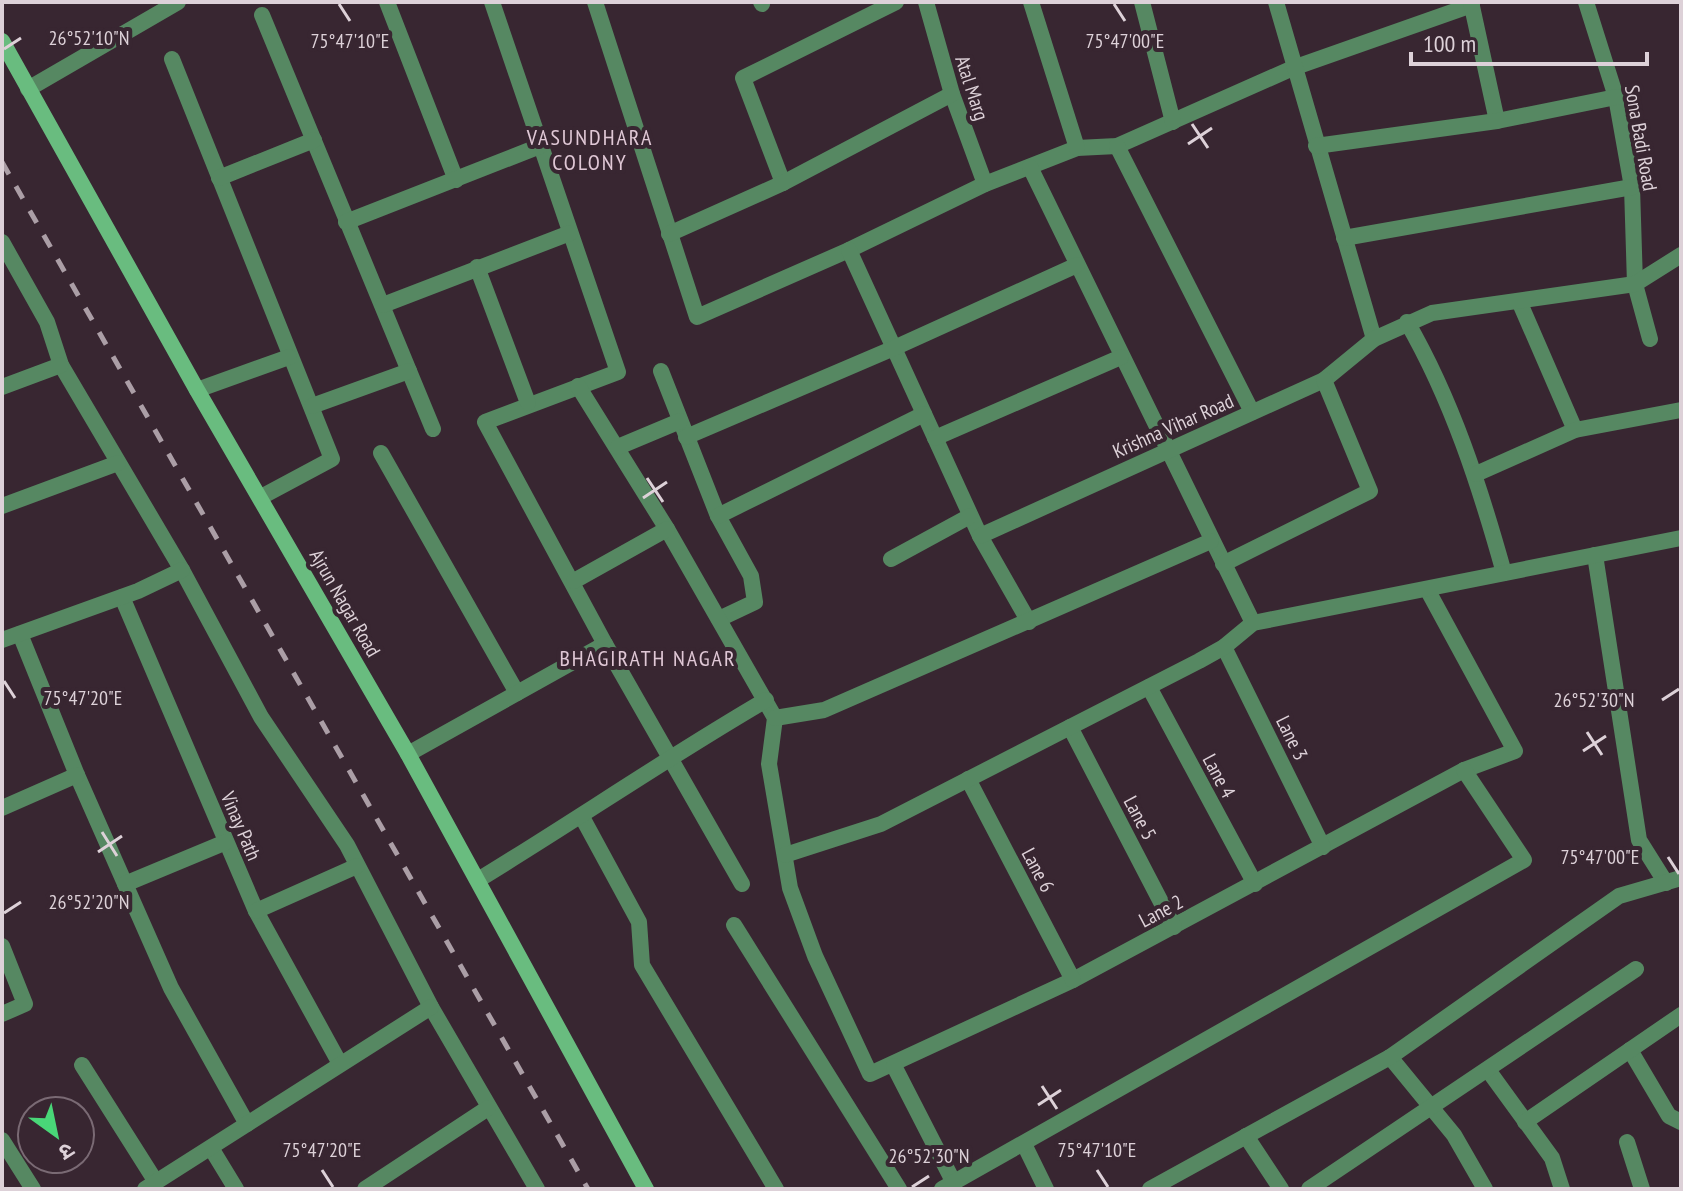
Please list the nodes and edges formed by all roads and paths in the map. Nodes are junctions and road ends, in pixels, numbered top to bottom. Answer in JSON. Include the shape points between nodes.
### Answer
{"nodes":[{"id":1,"x":178,"y":2,"type":"edge"},
{"id":2,"x":387,"y":2,"type":"edge"},
{"id":3,"x":492,"y":2,"type":"edge"},
{"id":4,"x":595,"y":2,"type":"edge"},
{"id":5,"x":896,"y":2,"type":"edge"},
{"id":6,"x":926,"y":2,"type":"edge"},
{"id":7,"x":1031,"y":2,"type":"edge"},
{"id":8,"x":1142,"y":2,"type":"edge"},
{"id":9,"x":1276,"y":2,"type":"edge"},
{"id":10,"x":1586,"y":2,"type":"edge"},
{"id":11,"x":1472,"y":4,"type":"edge"},
{"id":12,"x":262,"y":15,"type":"dead end"},
{"id":13,"x":2,"y":41,"type":"edge"},
{"id":14,"x":172,"y":59,"type":"dead end"},
{"id":15,"x":1293,"y":68,"type":"junction"},
{"id":16,"x":28,"y":89,"type":"junction"},
{"id":17,"x":952,"y":94,"type":"junction"},
{"id":18,"x":1616,"y":97,"type":"junction"},
{"id":19,"x":1497,"y":121,"type":"junction"},
{"id":20,"x":1173,"y":122,"type":"junction"},
{"id":21,"x":314,"y":140,"type":"junction"},
{"id":22,"x":540,"y":146,"type":"junction"},
{"id":23,"x":1117,"y":146,"type":"junction"},
{"id":24,"x":1316,"y":146,"type":"junction"},
{"id":25,"x":1077,"y":148,"type":"junction"},
{"id":26,"x":1030,"y":167,"type":"junction"},
{"id":27,"x":219,"y":178,"type":"junction"},
{"id":28,"x":456,"y":180,"type":"junction"},
{"id":29,"x":783,"y":183,"type":"junction"},
{"id":30,"x":985,"y":184,"type":"junction"},
{"id":31,"x":1632,"y":187,"type":"junction"},
{"id":32,"x":346,"y":222,"type":"junction"},
{"id":33,"x":570,"y":233,"type":"junction"},
{"id":34,"x":669,"y":234,"type":"junction"},
{"id":35,"x":1344,"y":238,"type":"junction"},
{"id":36,"x":2,"y":242,"type":"edge"},
{"id":37,"x":849,"y":250,"type":"junction"},
{"id":38,"x":1681,"y":255,"type":"edge"},
{"id":39,"x":1077,"y":265,"type":"junction"},
{"id":40,"x":477,"y":267,"type":"junction"},
{"id":41,"x":1635,"y":284,"type":"junction"},
{"id":42,"x":1519,"y":301,"type":"junction"},
{"id":43,"x":383,"y":305,"type":"junction"},
{"id":44,"x":1407,"y":322,"type":"junction"},
{"id":45,"x":1374,"y":339,"type":"junction"},
{"id":46,"x":1650,"y":339,"type":"dead end"},
{"id":47,"x":894,"y":348,"type":"junction"},
{"id":48,"x":289,"y":357,"type":"junction"},
{"id":49,"x":1121,"y":357,"type":"junction"},
{"id":50,"x":61,"y":365,"type":"junction"},
{"id":51,"x":409,"y":371,"type":"junction"},
{"id":52,"x":661,"y":371,"type":"dead end"},
{"id":53,"x":1324,"y":380,"type":"junction"},
{"id":54,"x":578,"y":386,"type":"junction"},
{"id":55,"x":2,"y":387,"type":"edge"},
{"id":56,"x":197,"y":390,"type":"junction"},
{"id":57,"x":528,"y":403,"type":"junction"},
{"id":58,"x":312,"y":406,"type":"junction"},
{"id":59,"x":1681,"y":410,"type":"edge"},
{"id":60,"x":1252,"y":412,"type":"junction"},
{"id":61,"x":924,"y":414,"type":"junction"},
{"id":62,"x":680,"y":421,"type":"junction"},
{"id":63,"x":433,"y":429,"type":"dead end"},
{"id":64,"x":1575,"y":430,"type":"junction"},
{"id":65,"x":686,"y":437,"type":"junction"},
{"id":66,"x":935,"y":438,"type":"junction"},
{"id":67,"x":618,"y":447,"type":"junction"},
{"id":68,"x":1166,"y":452,"type":"junction"},
{"id":69,"x":381,"y":453,"type":"dead end"},
{"id":70,"x":118,"y":463,"type":"junction"},
{"id":71,"x":1476,"y":474,"type":"junction"},
{"id":72,"x":261,"y":497,"type":"junction"},
{"id":73,"x":2,"y":506,"type":"edge"},
{"id":74,"x":718,"y":516,"type":"junction"},
{"id":75,"x":970,"y":516,"type":"junction"},
{"id":76,"x":667,"y":529,"type":"junction"},
{"id":77,"x":980,"y":536,"type":"junction"},
{"id":78,"x":1681,"y":538,"type":"edge"},
{"id":79,"x":1211,"y":541,"type":"junction"},
{"id":80,"x":1595,"y":555,"type":"junction"},
{"id":81,"x":891,"y":559,"type":"dead end"},
{"id":82,"x":1223,"y":564,"type":"junction"},
{"id":83,"x":182,"y":570,"type":"junction"},
{"id":84,"x":1504,"y":573,"type":"junction"},
{"id":85,"x":574,"y":581,"type":"junction"},
{"id":86,"x":1427,"y":589,"type":"junction"},
{"id":87,"x":122,"y":597,"type":"junction"},
{"id":88,"x":719,"y":619,"type":"junction"},
{"id":89,"x":1029,"y":622,"type":"junction"},
{"id":90,"x":1253,"y":623,"type":"junction"},
{"id":91,"x":20,"y":634,"type":"junction"},
{"id":92,"x":2,"y":640,"type":"edge"},
{"id":93,"x":605,"y":644,"type":"junction"},
{"id":94,"x":1224,"y":647,"type":"junction"},
{"id":95,"x":1149,"y":687,"type":"junction"},
{"id":96,"x":517,"y":693,"type":"junction"},
{"id":97,"x":766,"y":700,"type":"junction"},
{"id":98,"x":775,"y":718,"type":"junction"},
{"id":99,"x":1070,"y":727,"type":"junction"},
{"id":100,"x":408,"y":754,"type":"junction"},
{"id":101,"x":669,"y":756,"type":"junction"},
{"id":102,"x":1464,"y":770,"type":"junction"},
{"id":103,"x":77,"y":775,"type":"junction"},
{"id":104,"x":968,"y":779,"type":"junction"},
{"id":105,"x":2,"y":808,"type":"edge"},
{"id":106,"x":582,"y":817,"type":"junction"},
{"id":107,"x":226,"y":842,"type":"junction"},
{"id":108,"x":1323,"y":847,"type":"junction"},
{"id":109,"x":785,"y":855,"type":"junction"},
{"id":110,"x":357,"y":866,"type":"junction"},
{"id":111,"x":478,"y":880,"type":"junction"},
{"id":112,"x":1673,"y":880,"type":"edge"},
{"id":113,"x":125,"y":884,"type":"junction"},
{"id":114,"x":742,"y":884,"type":"dead end"},
{"id":115,"x":1255,"y":884,"type":"junction"},
{"id":116,"x":256,"y":911,"type":"junction"},
{"id":117,"x":734,"y":925,"type":"dead end"},
{"id":118,"x":1174,"y":927,"type":"junction"},
{"id":119,"x":2,"y":946,"type":"edge"},
{"id":120,"x":1636,"y":969,"type":"dead end"},
{"id":121,"x":1073,"y":980,"type":"junction"},
{"id":122,"x":431,"y":1007,"type":"junction"},
{"id":123,"x":2,"y":1014,"type":"edge"},
{"id":124,"x":1681,"y":1015,"type":"edge"},
{"id":125,"x":1630,"y":1050,"type":"junction"},
{"id":126,"x":1390,"y":1057,"type":"junction"},
{"id":127,"x":339,"y":1062,"type":"junction"},
{"id":128,"x":82,"y":1065,"type":"dead end"},
{"id":129,"x":894,"y":1066,"type":"junction"},
{"id":130,"x":1488,"y":1070,"type":"junction"},
{"id":131,"x":488,"y":1108,"type":"junction"},
{"id":132,"x":1432,"y":1109,"type":"junction"},
{"id":133,"x":1525,"y":1122,"type":"junction"},
{"id":134,"x":1681,"y":1122,"type":"edge"},
{"id":135,"x":247,"y":1124,"type":"junction"},
{"id":136,"x":1246,"y":1136,"type":"junction"},
{"id":137,"x":2,"y":1140,"type":"edge"},
{"id":138,"x":1627,"y":1142,"type":"dead end"},
{"id":139,"x":1024,"y":1144,"type":"junction"},
{"id":140,"x":211,"y":1148,"type":"junction"},
{"id":141,"x":393,"y":1174,"type":"junction"},
{"id":142,"x":948,"y":1185,"type":"edge"},
{"id":143,"x":150,"y":1186,"type":"edge"},
{"id":144,"x":1157,"y":1187,"type":"edge"},
{"id":145,"x":33,"y":1189,"type":"edge"},
{"id":146,"x":236,"y":1189,"type":"edge"},
{"id":147,"x":365,"y":1189,"type":"edge"},
{"id":148,"x":401,"y":1189,"type":"edge"},
{"id":149,"x":537,"y":1189,"type":"edge"},
{"id":150,"x":646,"y":1189,"type":"edge"},
{"id":151,"x":776,"y":1189,"type":"edge"},
{"id":152,"x":899,"y":1189,"type":"edge"},
{"id":153,"x":1046,"y":1189,"type":"edge"},
{"id":154,"x":1281,"y":1189,"type":"edge"},
{"id":155,"x":1309,"y":1189,"type":"edge"},
{"id":156,"x":1485,"y":1189,"type":"edge"},
{"id":157,"x":1562,"y":1189,"type":"edge"},
{"id":158,"x":1642,"y":1189,"type":"edge"}],
"edges":[{"from":1,"to":16,"type":"street"},
{"from":2,"to":28,"type":"street"},
{"from":3,"to":22,"type":"street"},
{"from":4,"to":34,"type":"street"},
{"from":5,"to":29,"type":"street","via":[[743,78]]},
{"from":6,"to":17,"type":"street","name":"Atal Marg"},
{"from":7,"to":25,"type":"street"},
{"from":8,"to":20,"type":"street"},
{"from":9,"to":15,"type":"street"},
{"from":10,"to":18,"type":"street","name":"Sona Badi Road"},
{"from":11,"to":15,"type":"street"},
{"from":11,"to":19,"type":"street"},
{"from":12,"to":21,"type":"street"},
{"from":13,"to":16,"type":"street","name":"Ajrun Nagar Road"},
{"from":14,"to":27,"type":"street"},
{"from":15,"to":20,"type":"street"},
{"from":15,"to":24,"type":"street"},
{"from":16,"to":56,"type":"street","name":"Ajrun Nagar Road"},
{"from":17,"to":29,"type":"street"},
{"from":17,"to":30,"type":"street","name":"Atal Marg"},
{"from":18,"to":19,"type":"street"},
{"from":18,"to":31,"type":"street","name":"Sona Badi Road"},
{"from":19,"to":24,"type":"street"},
{"from":20,"to":23,"type":"street"},
{"from":21,"to":27,"type":"street"},
{"from":21,"to":32,"type":"street"},
{"from":22,"to":28,"type":"street"},
{"from":22,"to":33,"type":"street"},
{"from":23,"to":25,"type":"street"},
{"from":23,"to":60,"type":"street"},
{"from":24,"to":35,"type":"street"},
{"from":25,"to":26,"type":"street"},
{"from":26,"to":30,"type":"street"},
{"from":26,"to":39,"type":"street"},
{"from":27,"to":48,"type":"street"},
{"from":28,"to":32,"type":"street"},
{"from":29,"to":34,"type":"street"},
{"from":30,"to":37,"type":"street"},
{"from":31,"to":35,"type":"street"},
{"from":31,"to":41,"type":"street","name":"Sona Badi Road"},
{"from":32,"to":43,"type":"street"},
{"from":33,"to":40,"type":"street"},
{"from":33,"to":54,"type":"street","via":[[618,372]]},
{"from":34,"to":37,"type":"street","via":[[697,317]]},
{"from":35,"to":45,"type":"street"},
{"from":36,"to":50,"type":"street","via":[[47,322]]},
{"from":37,"to":47,"type":"street"},
{"from":38,"to":41,"type":"street","name":"Krishna Vihar Road"},
{"from":39,"to":47,"type":"street"},
{"from":39,"to":49,"type":"street"},
{"from":40,"to":43,"type":"street"},
{"from":40,"to":57,"type":"street"},
{"from":41,"to":42,"type":"street","name":"Krishna Vihar Road"},
{"from":41,"to":46,"type":"street","name":"Sona Badi Road"},
{"from":42,"to":44,"type":"street","name":"Krishna Vihar Road","via":[[1432,313]]},
{"from":42,"to":64,"type":"street"},
{"from":43,"to":51,"type":"street"},
{"from":44,"to":45,"type":"street","name":"Krishna Vihar Road"},
{"from":44,"to":71,"type":"street"},
{"from":45,"to":53,"type":"street","name":"Krishna Vihar Road"},
{"from":47,"to":61,"type":"street"},
{"from":47,"to":65,"type":"street"},
{"from":48,"to":56,"type":"street"},
{"from":48,"to":58,"type":"street"},
{"from":49,"to":66,"type":"street"},
{"from":49,"to":68,"type":"street"},
{"from":50,"to":55,"type":"street"},
{"from":50,"to":70,"type":"street"},
{"from":51,"to":58,"type":"street"},
{"from":51,"to":63,"type":"street"},
{"from":52,"to":62,"type":"street"},
{"from":53,"to":60,"type":"street","name":"Krishna Vihar Road"},
{"from":53,"to":82,"type":"street","via":[[1370,491]]},
{"from":54,"to":57,"type":"street"},
{"from":54,"to":67,"type":"street"},
{"from":56,"to":72,"type":"street","name":"Ajrun Nagar Road"},
{"from":57,"to":85,"type":"street","via":[[485,422]]},
{"from":58,"to":72,"type":"street","via":[[332,459]]},
{"from":59,"to":64,"type":"street"},
{"from":60,"to":68,"type":"street","name":"Krishna Vihar Road"},
{"from":61,"to":66,"type":"street"},
{"from":61,"to":74,"type":"street"},
{"from":62,"to":65,"type":"street"},
{"from":62,"to":67,"type":"street"},
{"from":64,"to":71,"type":"street"},
{"from":65,"to":74,"type":"street"},
{"from":66,"to":75,"type":"street"},
{"from":67,"to":76,"type":"street"},
{"from":68,"to":77,"type":"street","name":"Krishna Vihar Road"},
{"from":68,"to":79,"type":"street"},
{"from":69,"to":96,"type":"street"},
{"from":70,"to":73,"type":"street"},
{"from":70,"to":83,"type":"street"},
{"from":71,"to":84,"type":"street"},
{"from":72,"to":100,"type":"street","name":"Ajrun Nagar Road"},
{"from":74,"to":88,"type":"street","via":[[751,576],[755,602]]},
{"from":75,"to":77,"type":"street"},
{"from":75,"to":81,"type":"street"},
{"from":76,"to":85,"type":"street"},
{"from":76,"to":88,"type":"street"},
{"from":77,"to":89,"type":"street"},
{"from":78,"to":80,"type":"street"},
{"from":79,"to":82,"type":"street"},
{"from":79,"to":89,"type":"street"},
{"from":80,"to":84,"type":"street"},
{"from":80,"to":112,"type":"street","via":[[1639,840]]},
{"from":82,"to":90,"type":"street"},
{"from":83,"to":87,"type":"street"},
{"from":83,"to":110,"type":"street","via":[[261,717]]},
{"from":84,"to":86,"type":"street"},
{"from":85,"to":93,"type":"street"},
{"from":86,"to":90,"type":"street"},
{"from":86,"to":102,"type":"street","name":"Lane 2","via":[[1515,751]]},
{"from":87,"to":91,"type":"street"},
{"from":87,"to":107,"type":"street","name":"Vinay Path"},
{"from":88,"to":97,"type":"street"},
{"from":89,"to":98,"type":"street","via":[[824,710]]},
{"from":90,"to":94,"type":"street"},
{"from":91,"to":92,"type":"street"},
{"from":91,"to":103,"type":"street"},
{"from":93,"to":96,"type":"street"},
{"from":93,"to":101,"type":"street"},
{"from":94,"to":95,"type":"street"},
{"from":94,"to":108,"type":"street","name":"Lane 3"},
{"from":95,"to":99,"type":"street"},
{"from":95,"to":115,"type":"street","name":"Lane 4"},
{"from":96,"to":100,"type":"street"},
{"from":97,"to":98,"type":"street"},
{"from":97,"to":101,"type":"street"},
{"from":98,"to":109,"type":"street","via":[[769,764]]},
{"from":99,"to":104,"type":"street"},
{"from":99,"to":118,"type":"street","name":"Lane 5"},
{"from":100,"to":111,"type":"street","name":"Ajrun Nagar Road"},
{"from":101,"to":106,"type":"street"},
{"from":101,"to":114,"type":"street"},
{"from":102,"to":108,"type":"street","name":"Lane 2"},
{"from":102,"to":139,"type":"street","via":[[1524,860]]},
{"from":103,"to":105,"type":"street"},
{"from":103,"to":113,"type":"street"},
{"from":104,"to":109,"type":"street","via":[[881,824]]},
{"from":104,"to":121,"type":"street","name":"Lane 6"},
{"from":106,"to":111,"type":"street"},
{"from":106,"to":151,"type":"street","via":[[639,922],[642,965]]},
{"from":107,"to":113,"type":"street"},
{"from":107,"to":116,"type":"street","name":"Vinay Path"},
{"from":108,"to":115,"type":"street","name":"Lane 2"},
{"from":109,"to":129,"type":"street","name":"Lane 2","via":[[790,888],[815,956],[870,1074]]},
{"from":110,"to":116,"type":"street"},
{"from":110,"to":122,"type":"street"},
{"from":111,"to":150,"type":"street","name":"Ajrun Nagar Road"},
{"from":112,"to":126,"type":"street","via":[[1619,896]]},
{"from":113,"to":135,"type":"street","via":[[171,988]]},
{"from":115,"to":118,"type":"street","name":"Lane 2"},
{"from":116,"to":127,"type":"street","name":"Vinay Path"},
{"from":117,"to":152,"type":"street"},
{"from":118,"to":121,"type":"street","name":"Lane 2"},
{"from":119,"to":123,"type":"street","via":[[25,1004]]},
{"from":120,"to":130,"type":"street"},
{"from":121,"to":129,"type":"street","name":"Lane 2"},
{"from":122,"to":127,"type":"street"},
{"from":122,"to":131,"type":"street"},
{"from":124,"to":125,"type":"street"},
{"from":125,"to":133,"type":"street"},
{"from":125,"to":134,"type":"street","via":[[1669,1116]]},
{"from":126,"to":132,"type":"street"},
{"from":126,"to":136,"type":"street"},
{"from":127,"to":135,"type":"street"},
{"from":128,"to":143,"type":"street"},
{"from":129,"to":142,"type":"street"},
{"from":130,"to":132,"type":"street"},
{"from":130,"to":133,"type":"street"},
{"from":131,"to":141,"type":"street"},
{"from":131,"to":149,"type":"street"},
{"from":132,"to":155,"type":"street"},
{"from":132,"to":156,"type":"street"},
{"from":133,"to":157,"type":"street","via":[[1552,1158]]},
{"from":135,"to":140,"type":"street"},
{"from":136,"to":144,"type":"street"},
{"from":136,"to":154,"type":"street"},
{"from":137,"to":145,"type":"street"},
{"from":138,"to":158,"type":"street"},
{"from":139,"to":142,"type":"street"},
{"from":139,"to":153,"type":"street"},
{"from":140,"to":143,"type":"street"},
{"from":140,"to":146,"type":"street"},
{"from":141,"to":147,"type":"street"},
{"from":141,"to":148,"type":"street"}]}
